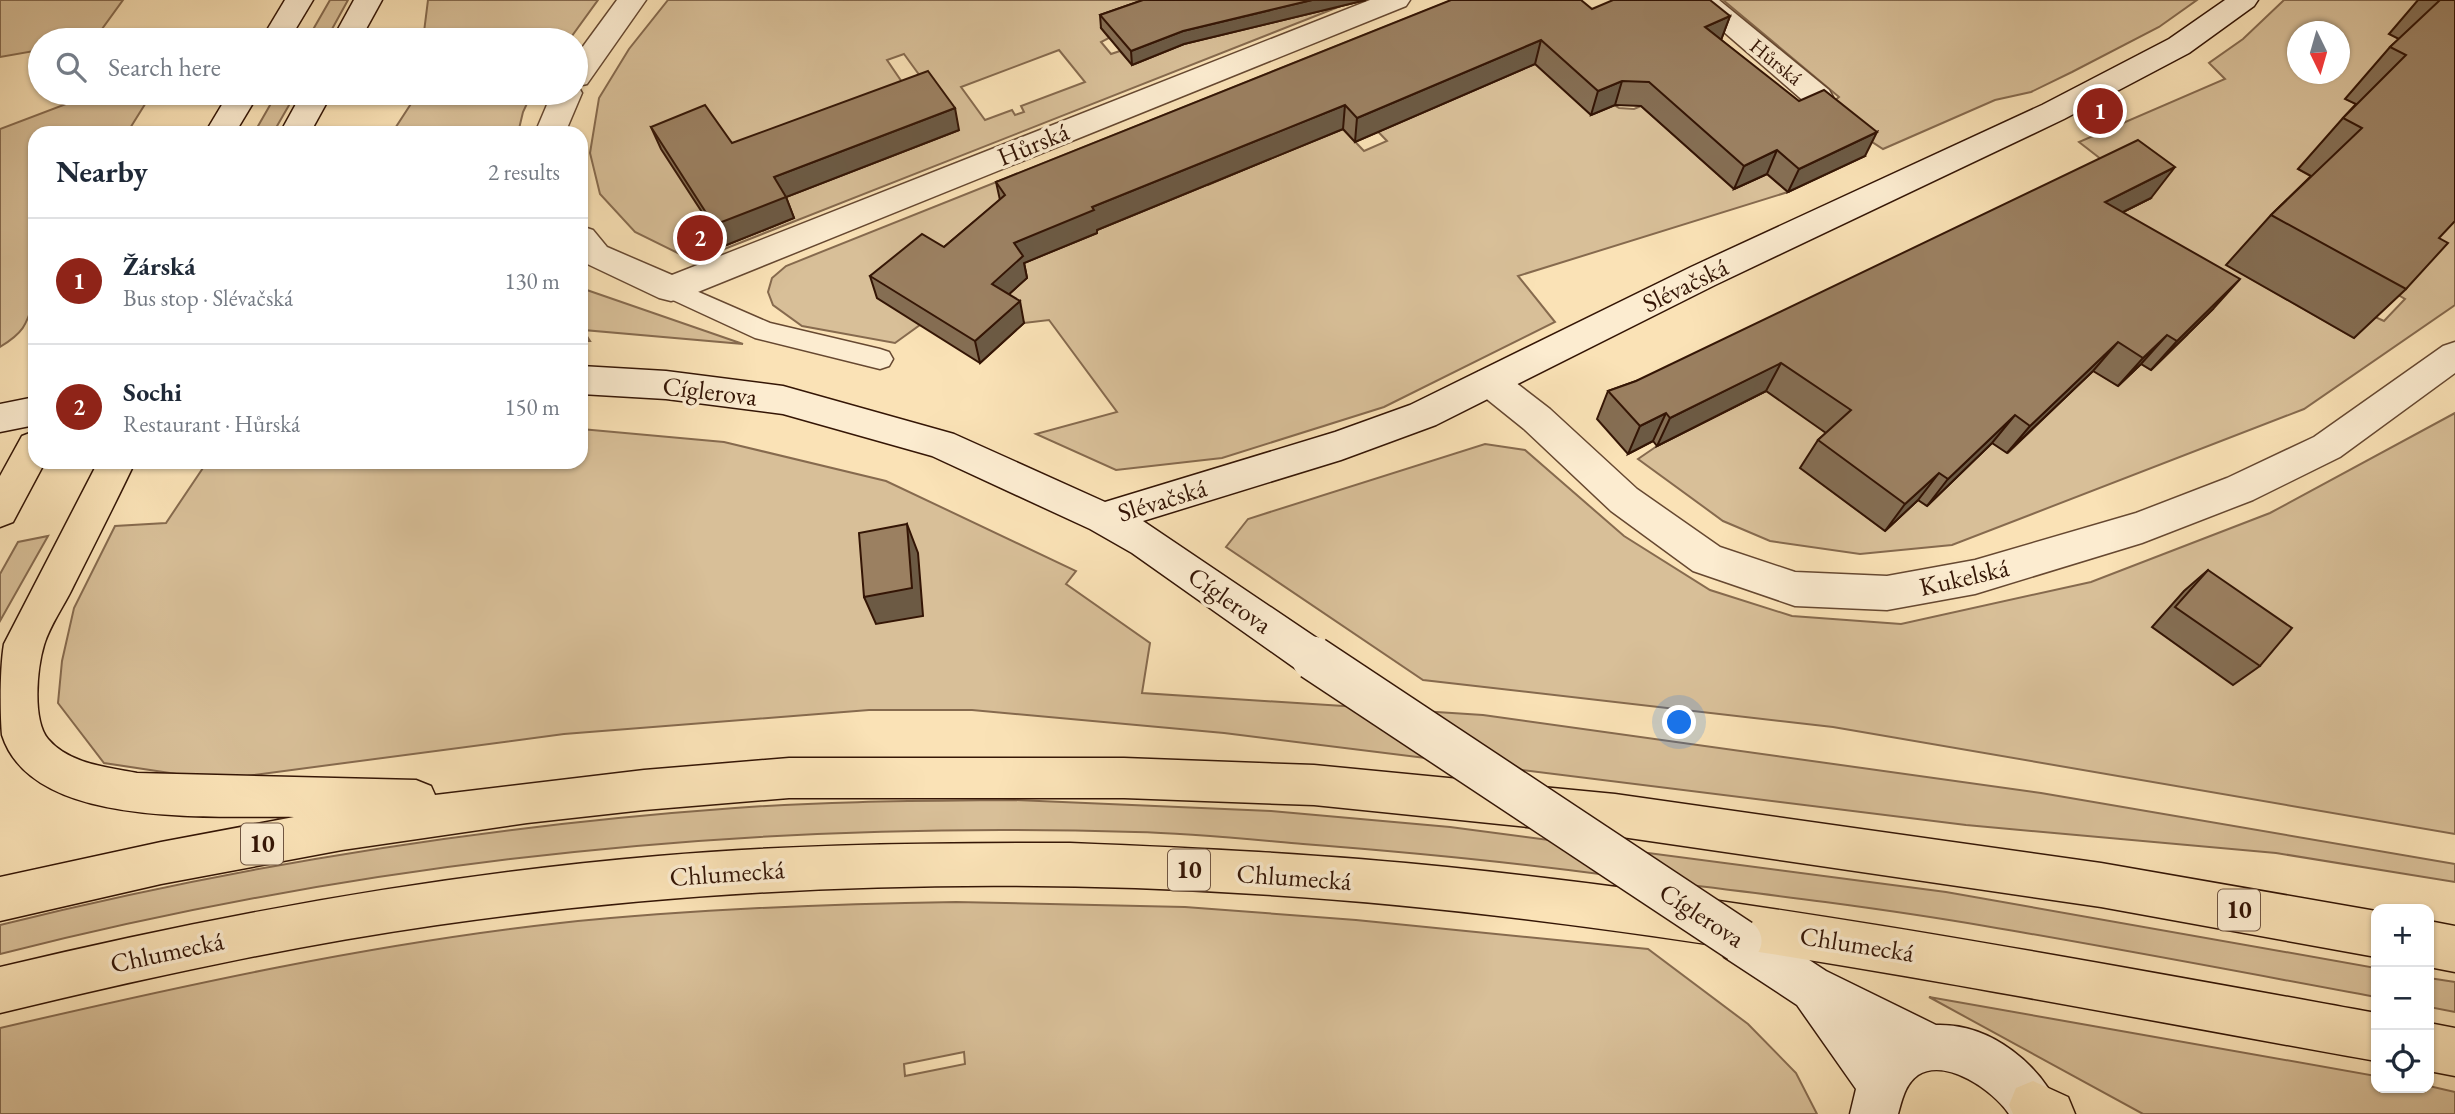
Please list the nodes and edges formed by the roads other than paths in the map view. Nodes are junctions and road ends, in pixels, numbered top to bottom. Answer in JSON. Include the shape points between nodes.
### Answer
{"nodes":[{"id":1,"x":299,"y":0,"type":"edge"},
{"id":2,"x":368,"y":0,"type":"edge"},
{"id":3,"x":632,"y":0,"type":"edge"},
{"id":4,"x":1396,"y":0,"type":"edge"},
{"id":5,"x":1702,"y":0,"type":"edge"},
{"id":6,"x":2244,"y":0,"type":"edge"},
{"id":7,"x":282,"y":28,"type":"edge"},
{"id":8,"x":353,"y":28,"type":"edge"},
{"id":9,"x":588,"y":60,"type":"edge"},
{"id":10,"x":1818,"y":96,"type":"edge"},
{"id":11,"x":237,"y":105,"type":"edge"},
{"id":12,"x":310,"y":105,"type":"edge"},
{"id":13,"x":562,"y":105,"type":"edge"},
{"id":14,"x":224,"y":126,"type":"edge"},
{"id":15,"x":299,"y":126,"type":"edge"},
{"id":16,"x":553,"y":126,"type":"edge"},
{"id":17,"x":588,"y":246,"type":"edge"},
{"id":18,"x":671,"y":289,"type":"junction"},
{"id":19,"x":2455,"y":355,"type":"edge"},
{"id":20,"x":880,"y":359,"type":"dead end"},
{"id":21,"x":588,"y":380,"type":"edge"},
{"id":22,"x":1490,"y":382,"type":"junction"},
{"id":23,"x":28,"y":412,"type":"edge"},
{"id":24,"x":0,"y":418,"type":"edge"},
{"id":25,"x":28,"y":459,"type":"edge"},
{"id":26,"x":113,"y":469,"type":"edge"},
{"id":27,"x":0,"y":511,"type":"edge"},
{"id":28,"x":1104,"y":518,"type":"junction"},
{"id":29,"x":527,"y":803,"type":"junction"},
{"id":30,"x":0,"y":899,"type":"edge"},
{"id":31,"x":2371,"y":933,"type":"edge"},
{"id":32,"x":2434,"y":945,"type":"edge"},
{"id":33,"x":2455,"y":948,"type":"edge"},
{"id":34,"x":1810,"y":987,"type":"junction"},
{"id":35,"x":0,"y":990,"type":"edge"},
{"id":36,"x":2371,"y":1036,"type":"edge"},
{"id":37,"x":1930,"y":1047,"type":"junction"},
{"id":38,"x":2434,"y":1048,"type":"edge"},
{"id":39,"x":2455,"y":1052,"type":"edge"},
{"id":40,"x":1877,"y":1097,"type":"edge"},
{"id":41,"x":2041,"y":1111,"type":"edge"}],
"edges":[{"from":1,"to":7,"type":"street"},
{"from":2,"to":8,"type":"street"},
{"from":3,"to":9,"type":"street"},
{"from":4,"to":18,"type":"street","name":"Hůrská"},
{"from":5,"to":10,"type":"street","name":"Hůrská"},
{"from":6,"to":22,"type":"street","name":"Slévačská","via":[[2179,46],[2053,112]]},
{"from":11,"to":14,"type":"street"},
{"from":12,"to":15,"type":"street"},
{"from":13,"to":16,"type":"street"},
{"from":17,"to":18,"type":"street","via":[[595,255]]},
{"from":18,"to":20,"type":"lane","via":[[764,331]]},
{"from":19,"to":22,"type":"street","name":"Kukelská","via":[[2328,447],[2241,489],[2142,527],[1975,578],[1887,593],[1796,589],[1707,559],[1624,500]]},
{"from":21,"to":28,"type":"street","name":"Cíglerova","via":[[666,384],[790,402],[941,444]]},
{"from":22,"to":28,"type":"street","name":"Slévačská","via":[[1423,415],[1341,445]]},
{"from":23,"to":24,"type":"street"},
{"from":25,"to":27,"type":"main road"},
{"from":26,"to":29,"type":"main road","via":[[24,643],[14,674],[12,725],[21,745],[37,762],[73,779],[137,793]]},
{"from":28,"to":34,"type":"street","name":"Cíglerova","bridge":true},
{"from":29,"to":30,"type":"main road","number":"10","via":[[329,832]]},
{"from":29,"to":31,"type":"main road","number":"10","via":[[789,778],[1071,777],[1314,785],[1615,815],[2101,885]]},
{"from":32,"to":33,"type":"main road"},
{"from":34,"to":37,"type":"street","name":"Cíglerova"},
{"from":34,"to":40,"type":"street","name":"Cíglerova"},
{"from":35,"to":36,"type":"main road","name":"Chlumecká","number":"10","via":[[213,940],[561,886],[885,864],[1058,865],[1394,884],[1574,902],[1945,958]]},
{"from":37,"to":40,"type":"street","via":[[1898,1060]]},
{"from":37,"to":41,"type":"street","via":[[1958,1049],[1986,1061],[2012,1079]]},
{"from":38,"to":39,"type":"main road"}]}
